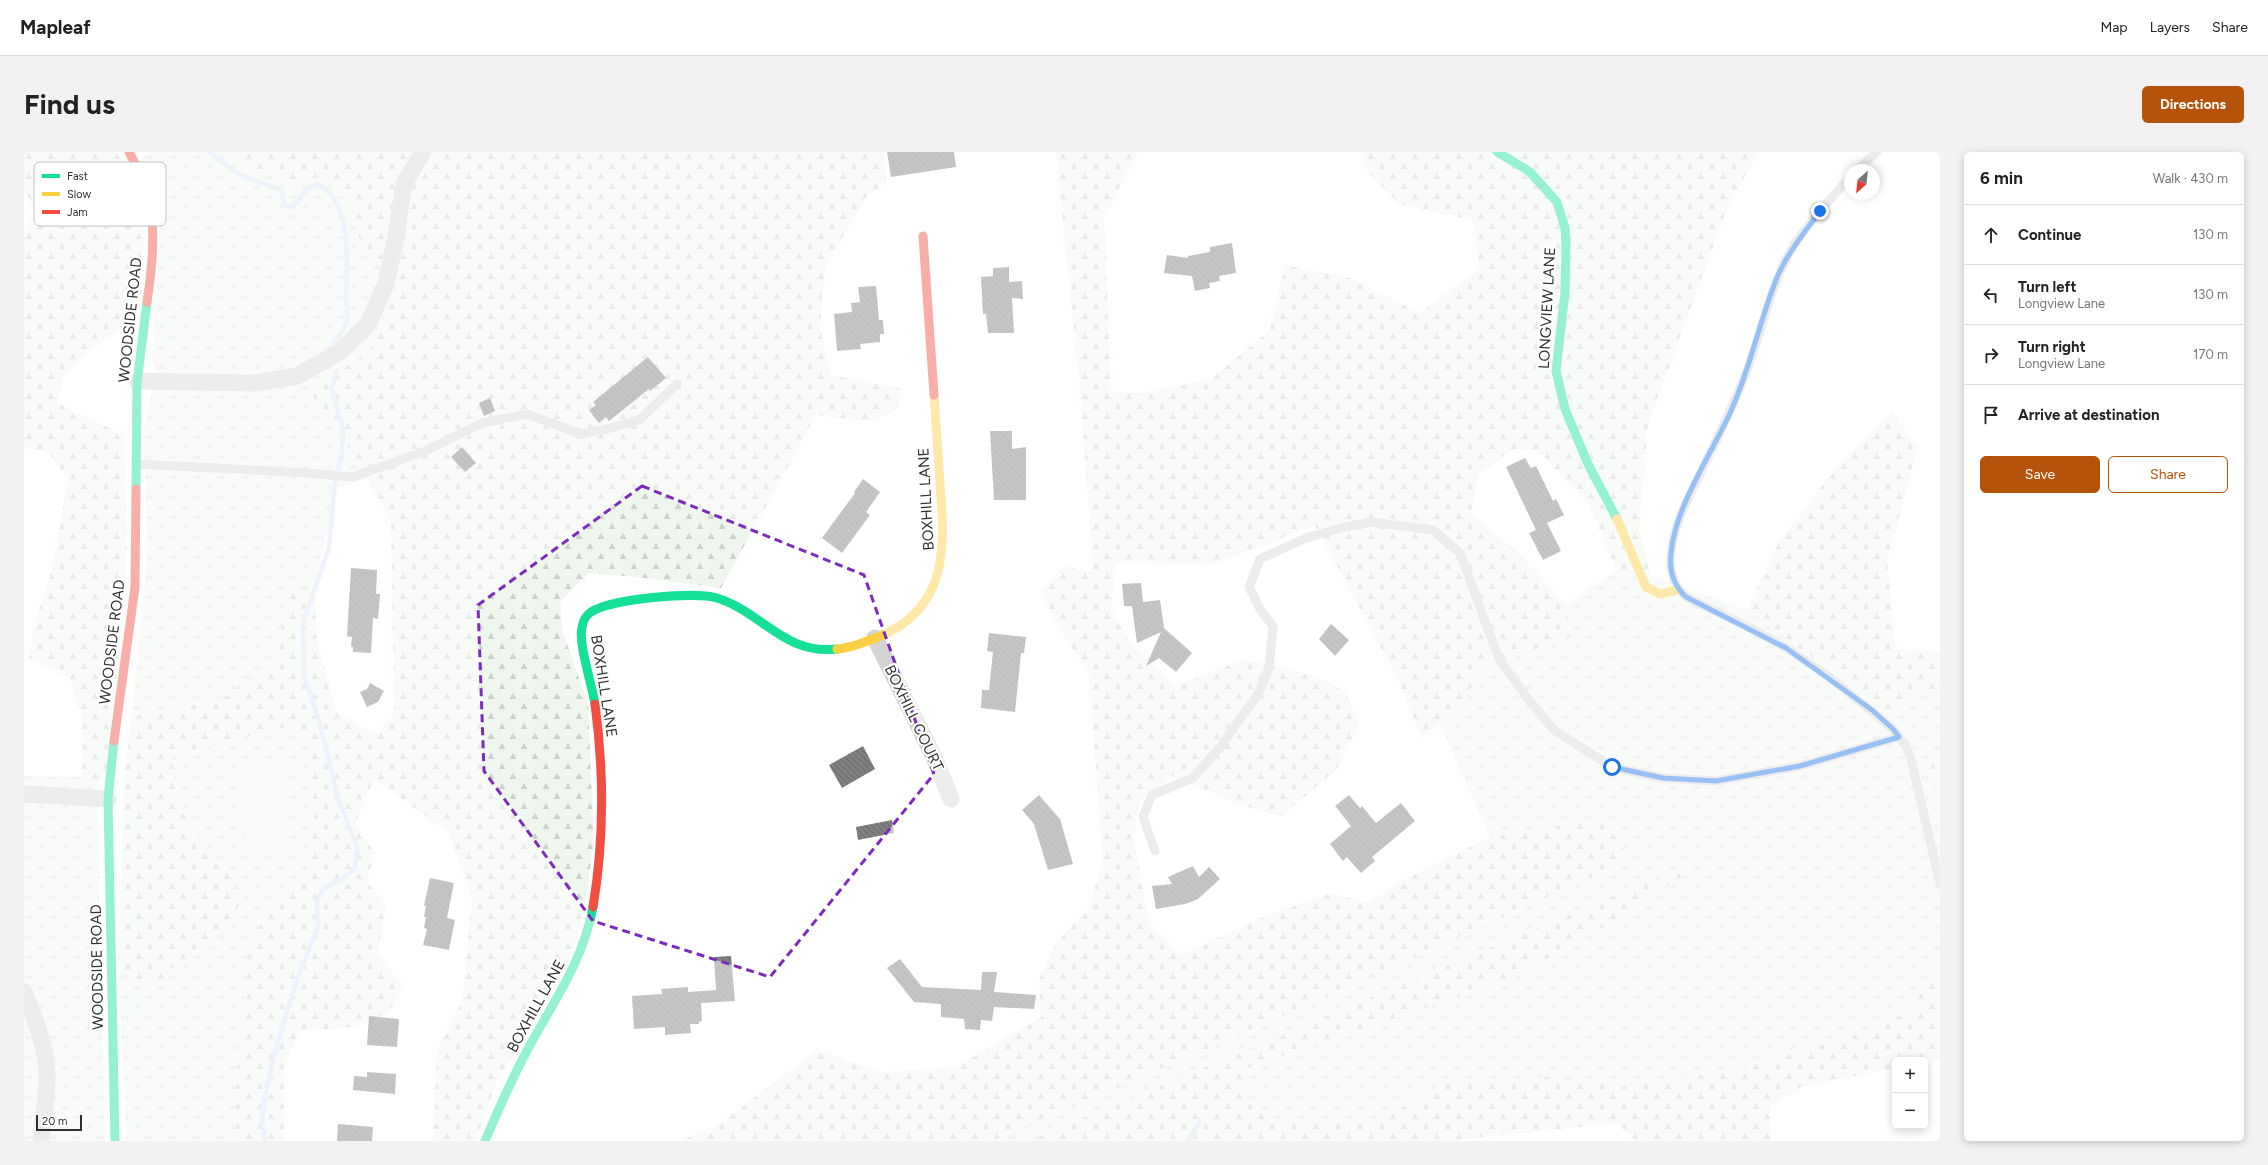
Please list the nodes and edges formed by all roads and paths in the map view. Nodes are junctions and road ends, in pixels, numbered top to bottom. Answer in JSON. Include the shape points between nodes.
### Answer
{"nodes":[{"id":1,"x":129,"y":152,"type":"edge"},
{"id":2,"x":423,"y":152,"type":"edge"},
{"id":3,"x":1497,"y":152,"type":"edge"},
{"id":4,"x":1877,"y":152,"type":"edge"},
{"id":5,"x":134,"y":162,"type":"edge"},
{"id":6,"x":1864,"y":164,"type":"edge"},
{"id":7,"x":1844,"y":184,"type":"edge"},
{"id":8,"x":150,"y":226,"type":"edge"},
{"id":9,"x":923,"y":236,"type":"dead end"},
{"id":10,"x":137,"y":381,"type":"junction"},
{"id":11,"x":677,"y":384,"type":"dead end"},
{"id":12,"x":136,"y":464,"type":"junction"},
{"id":13,"x":1678,"y":590,"type":"junction"},
{"id":14,"x":875,"y":638,"type":"junction"},
{"id":15,"x":1899,"y":737,"type":"junction"},
{"id":16,"x":24,"y":794,"type":"edge"},
{"id":17,"x":108,"y":799,"type":"junction"},
{"id":18,"x":951,"y":799,"type":"dead end"},
{"id":19,"x":1155,"y":851,"type":"dead end"},
{"id":20,"x":1940,"y":884,"type":"edge"},
{"id":21,"x":24,"y":992,"type":"edge"},
{"id":22,"x":41,"y":1141,"type":"edge"},
{"id":23,"x":115,"y":1141,"type":"edge"},
{"id":24,"x":485,"y":1141,"type":"edge"}],
"edges":[{"from":1,"to":5,"type":"street","name":"WOODSIDE ROAD"},
{"from":2,"to":10,"type":"street","via":[[404,184],[386,284],[368,324],[341,351],[297,376],[254,383]]},
{"from":3,"to":13,"type":"street","name":"LONGVIEW LANE","via":[[1529,171],[1559,207],[1565,228],[1565,285],[1556,371],[1565,409],[1646,587],[1660,594]]},
{"from":4,"to":6,"type":"lane"},
{"from":7,"to":13,"type":"lane","via":[[1795,245],[1776,279],[1731,411],[1688,498],[1677,527],[1670,565]]},
{"from":8,"to":10,"type":"street","name":"WOODSIDE ROAD","via":[[150,278]]},
{"from":9,"to":14,"type":"street","name":"BOXHILL LANE","via":[[944,551],[938,576],[921,605],[899,627]]},
{"from":10,"to":12,"type":"street","name":"WOODSIDE ROAD"},
{"from":11,"to":12,"type":"lane","via":[[639,420],[581,434],[527,414],[482,423],[423,452],[352,478]]},
{"from":12,"to":17,"type":"street","name":"WOODSIDE ROAD","via":[[138,539],[134,588]]},
{"from":13,"to":15,"type":"lane","via":[[1697,603],[1786,648],[1872,710]]},
{"from":14,"to":18,"type":"street","name":"BOXHILL COURT","via":[[934,757]]},
{"from":14,"to":24,"type":"street","name":"BOXHILL LANE","via":[[855,647],[833,650],[811,648],[793,643],[723,600],[698,594],[629,601],[593,610],[586,616],[581,631],[594,703],[602,795],[596,884],[589,926],[578,959],[529,1046]]},
{"from":15,"to":19,"type":"lane","via":[[1800,766],[1716,781],[1663,778],[1612,767],[1554,730],[1528,699],[1500,659],[1460,553],[1432,530],[1371,522],[1306,538],[1260,559],[1248,587],[1261,611],[1273,626],[1269,668],[1258,694],[1221,746],[1193,778],[1152,795],[1143,817]]},
{"from":15,"to":20,"type":"lane","via":[[1906,746],[1915,773]]},
{"from":16,"to":17,"type":"street"},
{"from":17,"to":23,"type":"street","name":"WOODSIDE ROAD"},
{"from":21,"to":22,"type":"street","via":[[34,1014],[46,1063]]}]}
